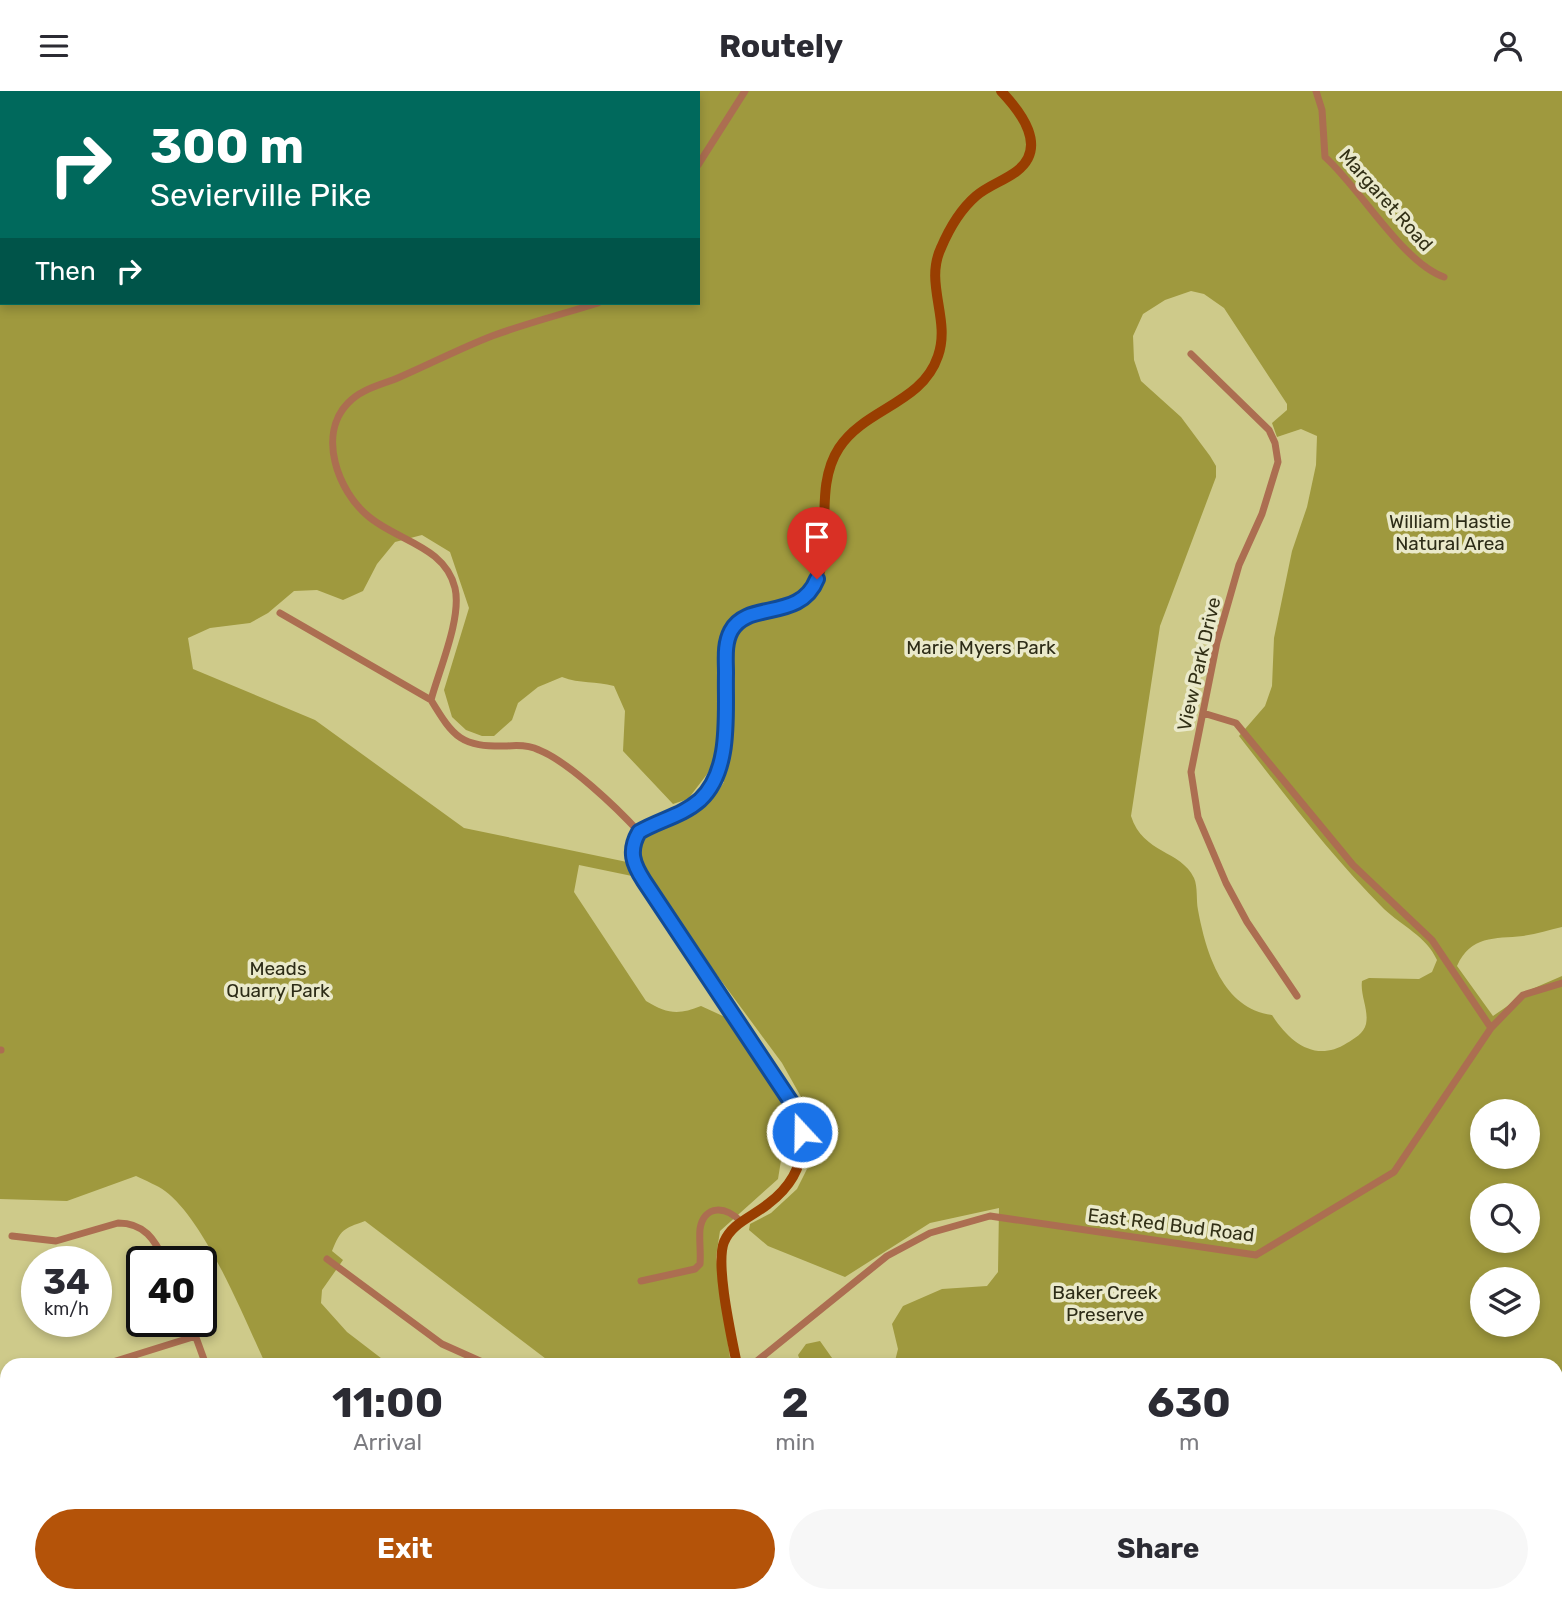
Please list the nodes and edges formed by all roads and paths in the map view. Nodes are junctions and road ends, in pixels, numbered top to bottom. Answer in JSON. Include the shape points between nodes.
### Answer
{"nodes":[{"id":1,"x":745,"y":91,"type":"edge"},
{"id":2,"x":1000,"y":91,"type":"edge"},
{"id":3,"x":1316,"y":91,"type":"edge"},
{"id":4,"x":700,"y":162,"type":"edge"},
{"id":5,"x":1444,"y":277,"type":"dead end"},
{"id":6,"x":592,"y":305,"type":"edge"},
{"id":7,"x":1191,"y":354,"type":"dead end"},
{"id":8,"x":280,"y":613,"type":"dead end"},
{"id":9,"x":431,"y":701,"type":"junction"},
{"id":10,"x":1203,"y":713,"type":"junction"},
{"id":11,"x":639,"y":832,"type":"junction"},
{"id":12,"x":1562,"y":983,"type":"edge"},
{"id":13,"x":1297,"y":996,"type":"dead end"},
{"id":14,"x":1491,"y":1028,"type":"junction"},
{"id":15,"x":741,"y":1221,"type":"junction"},
{"id":16,"x":12,"y":1236,"type":"dead end"},
{"id":17,"x":156,"y":1246,"type":"edge"},
{"id":18,"x":327,"y":1259,"type":"dead end"},
{"id":19,"x":641,"y":1281,"type":"dead end"},
{"id":20,"x":193,"y":1337,"type":"edge"},
{"id":21,"x":196,"y":1337,"type":"edge"},
{"id":22,"x":125,"y":1358,"type":"edge"},
{"id":23,"x":204,"y":1358,"type":"edge"},
{"id":24,"x":473,"y":1358,"type":"edge"},
{"id":25,"x":736,"y":1358,"type":"edge"},
{"id":26,"x":761,"y":1358,"type":"edge"}],
"edges":[{"from":1,"to":4,"type":"street"},
{"from":2,"to":11,"type":"street","via":[[1024,119],[1031,138],[1030,154],[1015,173],[971,201],[940,249],[933,275],[942,337],[934,366],[912,393],[856,429],[840,446],[827,484],[815,585],[792,605],[744,618],[729,635],[722,753],[715,780],[694,805]]},
{"from":3,"to":5,"type":"street","name":"Margaret Road","via":[[1325,157],[1387,228],[1426,267]]},
{"from":6,"to":9,"type":"street","via":[[490,337],[359,394],[341,412],[334,437],[341,483],[366,515],[440,559],[455,587],[454,620]]},
{"from":7,"to":10,"type":"street","name":"View Park Drive","via":[[1269,431],[1278,462],[1239,565]]},
{"from":8,"to":9,"type":"street"},
{"from":9,"to":11,"type":"street","via":[[453,735],[465,742],[532,747],[555,758]]},
{"from":10,"to":13,"type":"street","name":"View Park Drive","via":[[1191,772],[1198,817],[1247,922]]},
{"from":10,"to":14,"type":"street","via":[[1236,723],[1353,865],[1432,940]]},
{"from":11,"to":15,"type":"street","via":[[632,852],[636,869],[778,1081],[800,1123],[802,1154],[790,1179],[769,1204]]},
{"from":12,"to":14,"type":"street","name":"East Red Bud Road","via":[[1523,995]]},
{"from":14,"to":26,"type":"street","name":"East Red Bud Road","via":[[1394,1172],[1256,1255],[990,1216],[930,1233],[887,1256]]},
{"from":15,"to":19,"type":"street","via":[[732,1211],[713,1210],[700,1229],[700,1263],[695,1269]]},
{"from":15,"to":25,"type":"street","via":[[724,1243],[722,1258]]},
{"from":16,"to":17,"type":"street","via":[[56,1241],[128,1223],[150,1235]]},
{"from":18,"to":24,"type":"street","via":[[442,1344]]},
{"from":20,"to":22,"type":"street"},
{"from":21,"to":23,"type":"street"}]}
